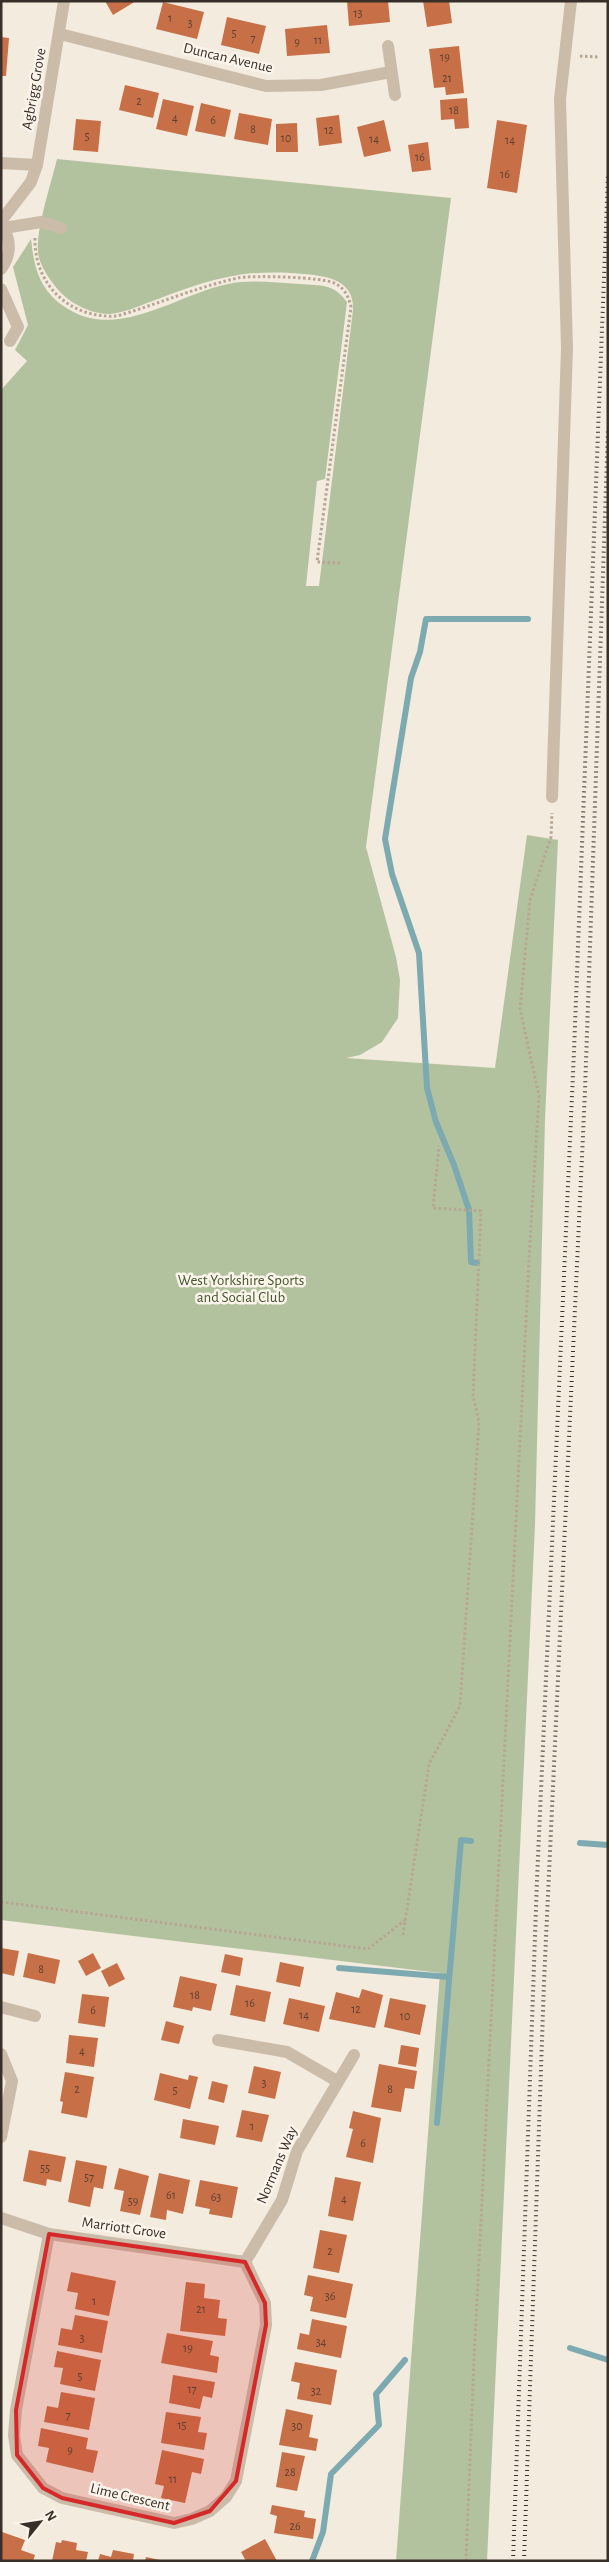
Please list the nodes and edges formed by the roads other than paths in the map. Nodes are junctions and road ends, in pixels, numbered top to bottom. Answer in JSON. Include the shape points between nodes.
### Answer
{"nodes":[{"id":1,"x":64,"y":1,"type":"edge"},
{"id":2,"x":571,"y":1,"type":"edge"},
{"id":3,"x":60,"y":34,"type":"junction"},
{"id":4,"x":388,"y":46,"type":"dead end"},
{"id":5,"x":392,"y":72,"type":"junction"},
{"id":6,"x":395,"y":95,"type":"dead end"},
{"id":7,"x":1,"y":163,"type":"edge"},
{"id":8,"x":37,"y":165,"type":"junction"},
{"id":9,"x":2,"y":225,"type":"edge"},
{"id":10,"x":61,"y":228,"type":"dead end"},
{"id":11,"x":1,"y":269,"type":"edge"},
{"id":12,"x":1,"y":289,"type":"edge"},
{"id":13,"x":10,"y":340,"type":"dead end"},
{"id":14,"x":552,"y":797,"type":"road end"},
{"id":15,"x":1,"y":2008,"type":"edge"},
{"id":16,"x":35,"y":2016,"type":"dead end"},
{"id":17,"x":218,"y":2040,"type":"dead end"},
{"id":18,"x":1,"y":2054,"type":"edge"},
{"id":19,"x":354,"y":2055,"type":"dead end"},
{"id":20,"x":337,"y":2081,"type":"junction"},
{"id":21,"x":1,"y":2137,"type":"edge"},
{"id":22,"x":1,"y":2218,"type":"edge"},
{"id":23,"x":49,"y":2234,"type":"junction"},
{"id":24,"x":245,"y":2262,"type":"junction"}],
"edges":[{"from":1,"to":3,"type":"street","name":"Agbrigg Grove"},
{"from":2,"to":14,"type":"street","via":[[560,99],[567,348]]},
{"from":3,"to":5,"type":"street","name":"Duncan Avenue","via":[[266,86],[321,85]]},
{"from":3,"to":8,"type":"street","name":"Agbrigg Grove"},
{"from":4,"to":5,"type":"street"},
{"from":5,"to":6,"type":"street"},
{"from":7,"to":8,"type":"street"},
{"from":8,"to":9,"type":"street","name":"Agbrigg Grove","via":[[31,182]]},
{"from":9,"to":10,"type":"street","via":[[41,222]]},
{"from":9,"to":11,"type":"street","via":[[10,249]]},
{"from":12,"to":13,"type":"street","via":[[18,327]]},
{"from":15,"to":16,"type":"street"},
{"from":17,"to":20,"type":"street","via":[[286,2052]]},
{"from":18,"to":21,"type":"street","via":[[12,2081]]},
{"from":19,"to":20,"type":"street","name":"Normans Way"},
{"from":20,"to":24,"type":"street","name":"Normans Way","via":[[297,2151],[282,2200]]},
{"from":22,"to":23,"type":"street","name":"Marriott Grove"},
{"from":23,"to":24,"type":"street","name":"Marriott Grove"},
{"from":23,"to":24,"type":"street","name":"Lime Crescent","via":[[16,2410],[14,2435],[18,2455],[43,2488],[62,2498],[174,2523],[210,2511],[226,2497],[236,2481],[266,2325],[265,2303]]}]}
